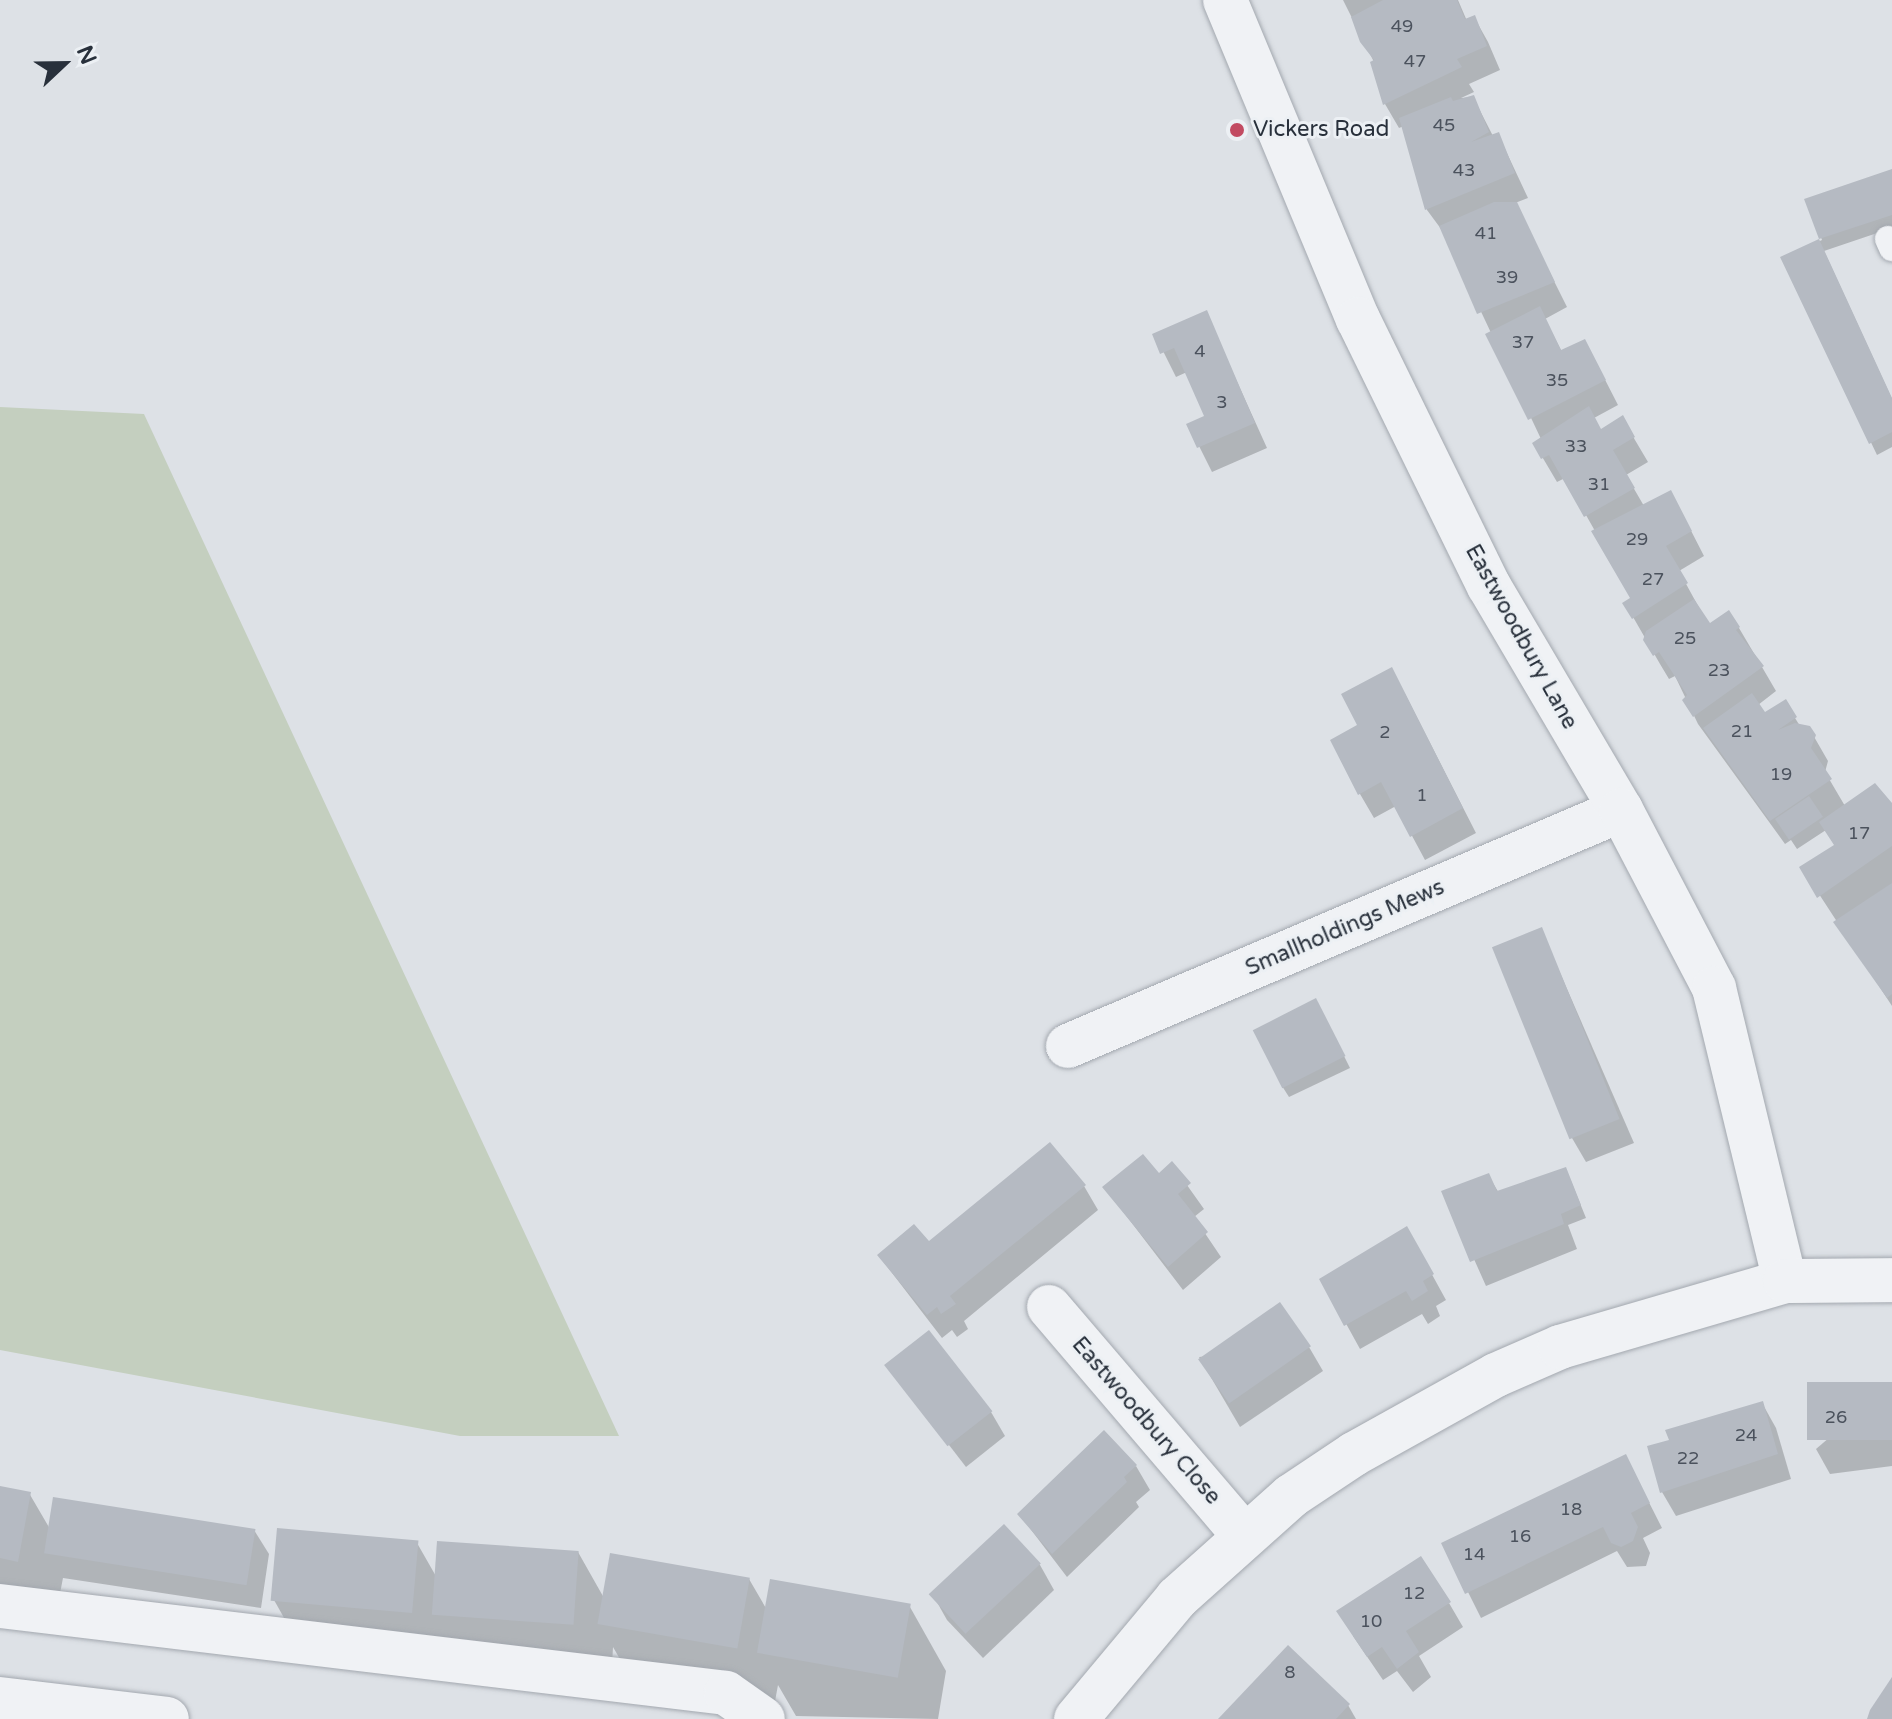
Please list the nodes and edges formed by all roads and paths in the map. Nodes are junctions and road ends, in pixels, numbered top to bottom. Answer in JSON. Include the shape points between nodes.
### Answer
{"nodes":[{"id":1,"x":1225,"y":0,"type":"edge"},
{"id":2,"x":1621,"y":810,"type":"junction"},
{"id":3,"x":1068,"y":1046,"type":"dead end"},
{"id":4,"x":1892,"y":1280,"type":"edge"},
{"id":5,"x":1785,"y":1281,"type":"junction"},
{"id":6,"x":1049,"y":1307,"type":"dead end"},
{"id":7,"x":1244,"y":1535,"type":"junction"},
{"id":8,"x":0,"y":1606,"type":"edge"},
{"id":9,"x":0,"y":1699,"type":"edge"},
{"id":10,"x":167,"y":1719,"type":"edge"},
{"id":11,"x":763,"y":1719,"type":"edge"},
{"id":12,"x":1076,"y":1719,"type":"edge"}],
"edges":[{"from":1,"to":2,"type":"street","name":"Eastwoodbury Lane","via":[[1358,319],[1475,558]]},
{"from":2,"to":3,"type":"street","name":"Smallholdings Mews"},
{"from":2,"to":5,"type":"street","name":"Eastwoodbury Lane","via":[[1714,988]]},
{"from":4,"to":5,"type":"street"},
{"from":5,"to":7,"type":"street","via":[[1560,1347],[1496,1375],[1354,1454]]},
{"from":6,"to":7,"type":"street","name":"Eastwoodbury Close"},
{"from":7,"to":12,"type":"street","via":[[1177,1598]]},
{"from":8,"to":11,"type":"street","via":[[726,1693]]},
{"from":9,"to":10,"type":"street"}]}
